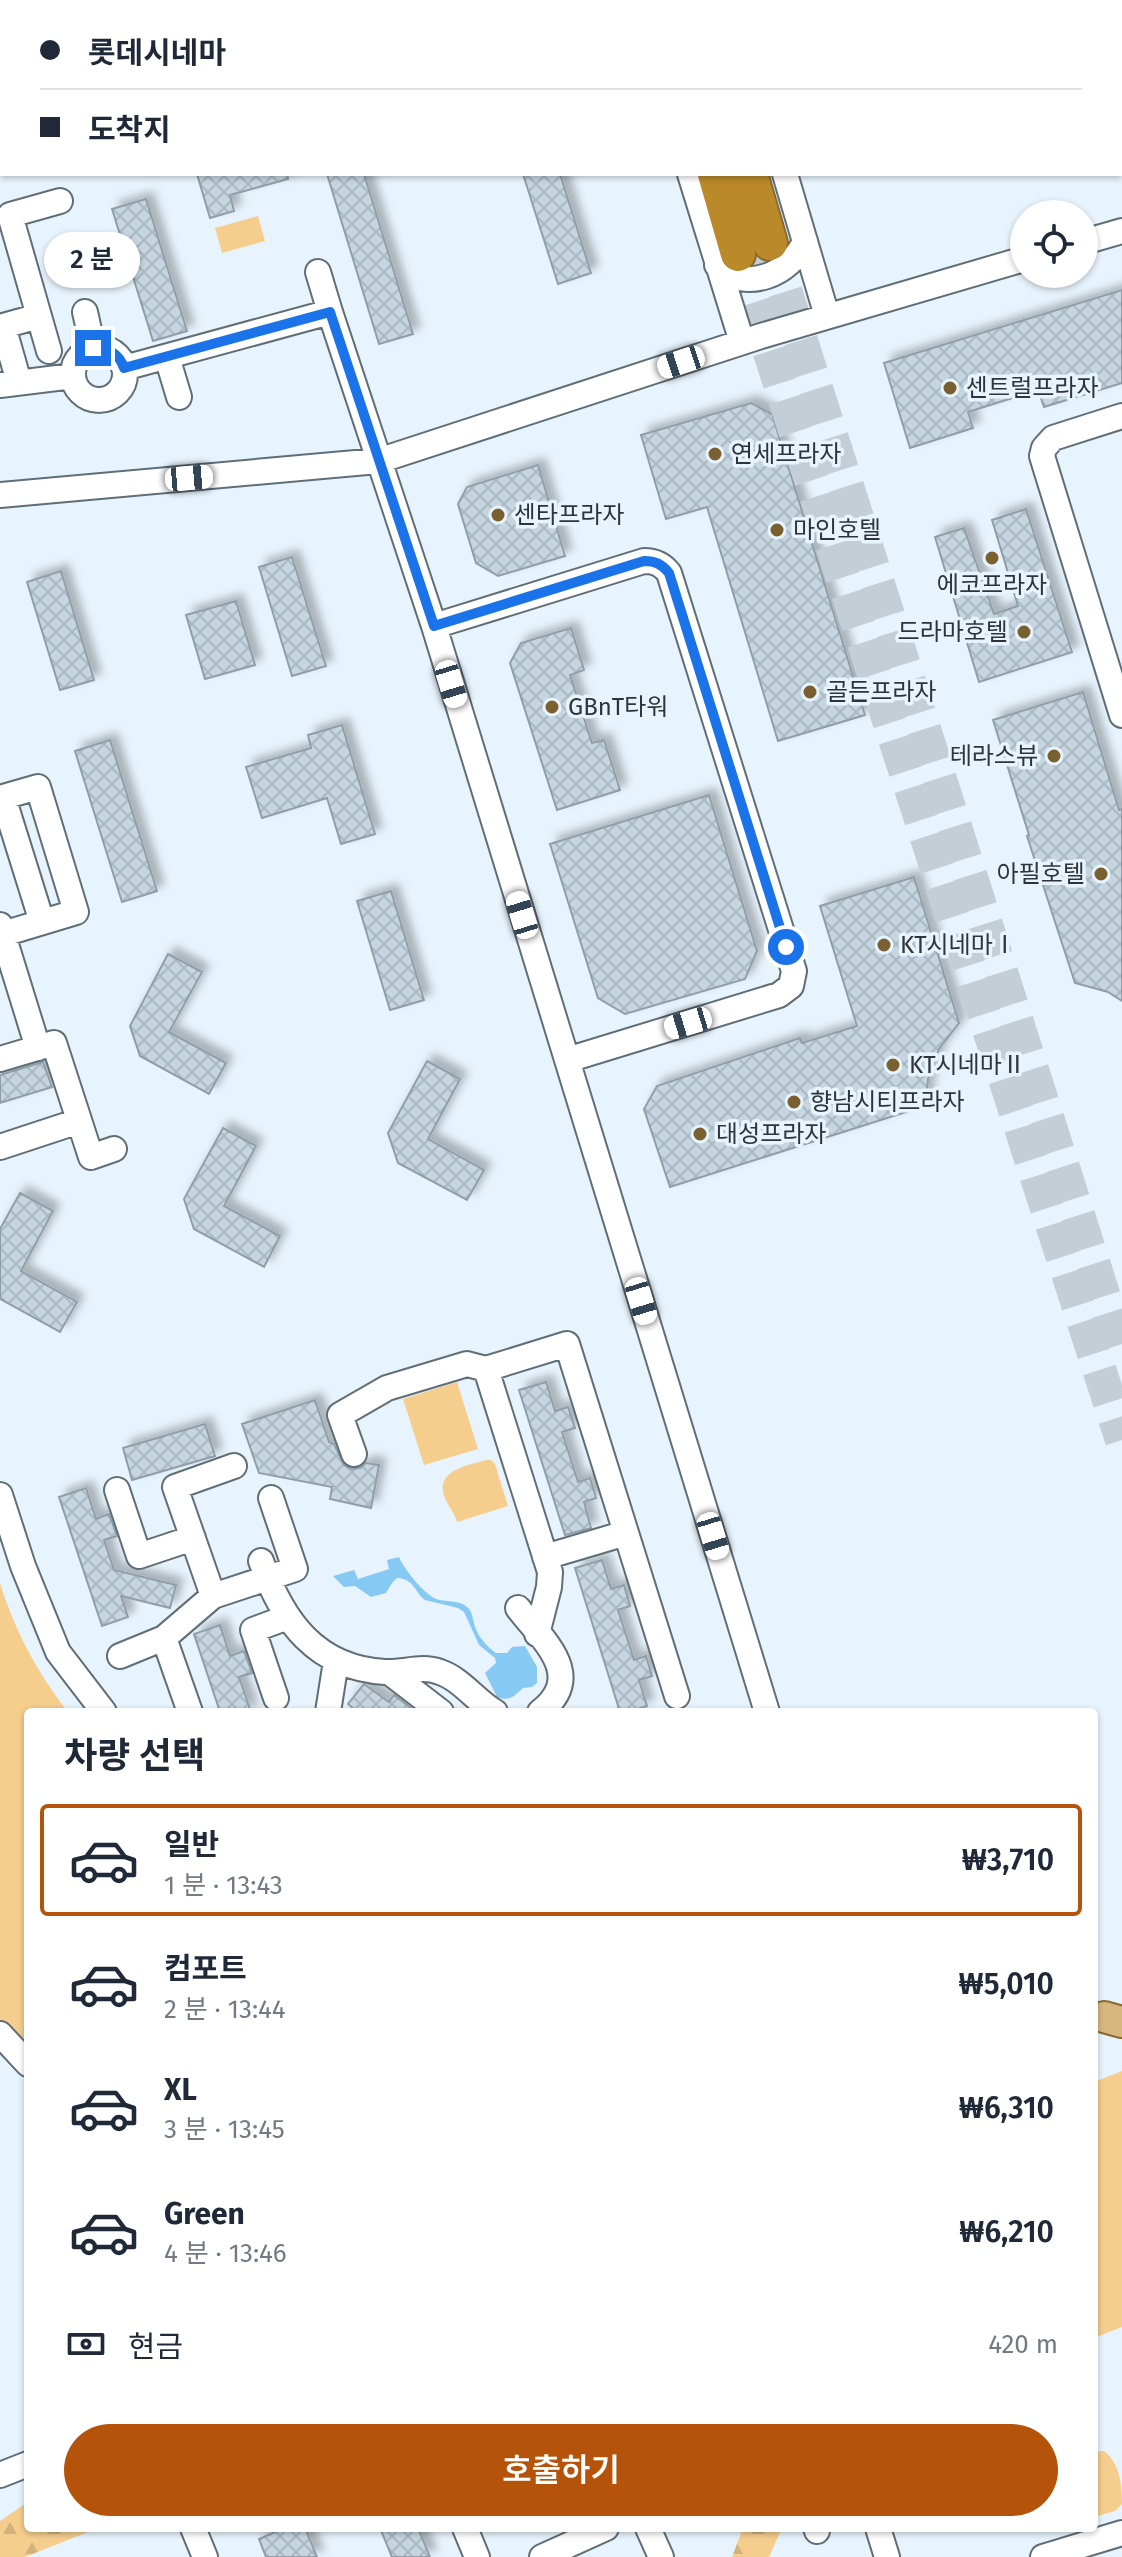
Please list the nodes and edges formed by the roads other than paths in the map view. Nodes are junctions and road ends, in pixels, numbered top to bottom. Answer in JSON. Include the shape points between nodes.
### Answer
{"nodes":[{"id":1,"x":691,"y":176,"type":"edge"},
{"id":2,"x":715,"y":176,"type":"edge"},
{"id":3,"x":751,"y":176,"type":"edge"},
{"id":4,"x":786,"y":176,"type":"edge"},
{"id":5,"x":60,"y":201,"type":"dead end"},
{"id":6,"x":1122,"y":231,"type":"edge"},
{"id":7,"x":1098,"y":238,"type":"edge"},
{"id":8,"x":805,"y":241,"type":"junction"},
{"id":9,"x":770,"y":243,"type":"tunnel mouth"},
{"id":10,"x":728,"y":260,"type":"junction"},
{"id":11,"x":1010,"y":263,"type":"edge"},
{"id":12,"x":318,"y":272,"type":"dead end"},
{"id":13,"x":85,"y":312,"type":"dead end"},
{"id":14,"x":330,"y":312,"type":"junction"},
{"id":15,"x":39,"y":316,"type":"junction"},
{"id":16,"x":827,"y":316,"type":"junction"},
{"id":17,"x":742,"y":342,"type":"junction"},
{"id":18,"x":93,"y":348,"type":"junction"},
{"id":19,"x":49,"y":351,"type":"dead end"},
{"id":20,"x":167,"y":357,"type":"junction"},
{"id":21,"x":124,"y":368,"type":"junction"},
{"id":22,"x":73,"y":376,"type":"junction"},
{"id":23,"x":10,"y":383,"type":"edge"},
{"id":24,"x":179,"y":397,"type":"dead end"},
{"id":25,"x":1122,"y":416,"type":"edge"},
{"id":26,"x":378,"y":461,"type":"junction"},
{"id":27,"x":0,"y":495,"type":"edge"},
{"id":28,"x":434,"y":626,"type":"junction"},
{"id":29,"x":1122,"y":715,"type":"edge"},
{"id":30,"x":42,"y":922,"type":"junction"},
{"id":31,"x":1,"y":929,"type":"edge"},
{"id":32,"x":38,"y":1048,"type":"junction"},
{"id":33,"x":0,"y":1059,"type":"edge"},
{"id":34,"x":567,"y":1060,"type":"junction"},
{"id":35,"x":79,"y":1121,"type":"junction"},
{"id":36,"x":0,"y":1147,"type":"edge"},
{"id":37,"x":114,"y":1149,"type":"dead end"},
{"id":38,"x":486,"y":1369,"type":"junction"},
{"id":39,"x":354,"y":1454,"type":"dead end"},
{"id":40,"x":234,"y":1466,"type":"dead end"},
{"id":41,"x":117,"y":1490,"type":"dead end"},
{"id":42,"x":0,"y":1495,"type":"edge"},
{"id":43,"x":271,"y":1498,"type":"dead end"},
{"id":44,"x":626,"y":1533,"type":"junction"},
{"id":45,"x":193,"y":1538,"type":"junction"},
{"id":46,"x":545,"y":1557,"type":"junction"},
{"id":47,"x":264,"y":1570,"type":"junction"},
{"id":48,"x":213,"y":1596,"type":"junction"},
{"id":49,"x":518,"y":1608,"type":"dead end"},
{"id":50,"x":288,"y":1617,"type":"junction"},
{"id":51,"x":537,"y":1634,"type":"junction"},
{"id":52,"x":164,"y":1638,"type":"junction"},
{"id":53,"x":120,"y":1656,"type":"dead end"},
{"id":54,"x":336,"y":1661,"type":"junction"},
{"id":55,"x":389,"y":1672,"type":"junction"},
{"id":56,"x":677,"y":1696,"type":"dead end"},
{"id":57,"x":276,"y":1698,"type":"dead end"},
{"id":58,"x":101,"y":1708,"type":"edge"},
{"id":59,"x":189,"y":1708,"type":"edge"},
{"id":60,"x":329,"y":1708,"type":"edge"},
{"id":61,"x":436,"y":1708,"type":"edge"},
{"id":62,"x":490,"y":1708,"type":"edge"},
{"id":63,"x":544,"y":1708,"type":"edge"},
{"id":64,"x":766,"y":1708,"type":"edge"},
{"id":65,"x":0,"y":2034,"type":"edge"},
{"id":66,"x":24,"y":2060,"type":"edge"},
{"id":67,"x":24,"y":2466,"type":"edge"},
{"id":68,"x":0,"y":2475,"type":"edge"},
{"id":69,"x":195,"y":2532,"type":"edge"},
{"id":70,"x":467,"y":2532,"type":"edge"},
{"id":71,"x":597,"y":2532,"type":"edge"},
{"id":72,"x":650,"y":2532,"type":"edge"},
{"id":73,"x":879,"y":2532,"type":"edge"},
{"id":74,"x":1122,"y":2533,"type":"edge"},
{"id":75,"x":205,"y":2557,"type":"edge"},
{"id":76,"x":477,"y":2557,"type":"edge"},
{"id":77,"x":542,"y":2557,"type":"edge"},
{"id":78,"x":661,"y":2557,"type":"edge"},
{"id":79,"x":887,"y":2557,"type":"edge"},
{"id":80,"x":1043,"y":2557,"type":"edge"}],
"edges":[{"from":1,"to":10,"type":"street"},
{"from":2,"to":10,"type":"highway"},
{"from":3,"to":9,"type":"highway"},
{"from":4,"to":8,"type":"street"},
{"from":5,"to":15,"type":"street","via":[[10,215]]},
{"from":6,"to":7,"type":"street"},
{"from":8,"to":10,"type":"street","via":[[791,263],[765,277],[725,272]]},
{"from":8,"to":16,"type":"street"},
{"from":10,"to":17,"type":"street"},
{"from":11,"to":16,"type":"street"},
{"from":12,"to":14,"type":"street"},
{"from":13,"to":18,"type":"street"},
{"from":14,"to":20,"type":"street"},
{"from":14,"to":26,"type":"street"},
{"from":15,"to":19,"type":"street"},
{"from":15,"to":23,"type":"street","via":[[3,326]]},
{"from":16,"to":17,"type":"street"},
{"from":17,"to":26,"type":"street"},
{"from":18,"to":21,"type":"street","via":[[111,351]]},
{"from":18,"to":22,"type":"street","via":[[78,358]]},
{"from":20,"to":21,"type":"street"},
{"from":20,"to":24,"type":"street"},
{"from":21,"to":22,"type":"street","via":[[119,389],[106,399],[83,394]]},
{"from":22,"to":23,"type":"street"},
{"from":25,"to":29,"type":"street","via":[[1053,438],[1042,456]]},
{"from":26,"to":27,"type":"street"},
{"from":26,"to":28,"type":"street"},
{"from":28,"to":34,"type":"street"},
{"from":28,"to":34,"type":"street","via":[[644,561],[664,567],[794,971],[791,986],[779,995]]},
{"from":30,"to":30,"type":"street","via":[[76,912],[38,787],[3,797]]},
{"from":30,"to":31,"type":"street"},
{"from":31,"to":32,"type":"street"},
{"from":32,"to":33,"type":"street"},
{"from":32,"to":35,"type":"street","via":[[54,1043]]},
{"from":34,"to":64,"type":"street"},
{"from":35,"to":36,"type":"street"},
{"from":35,"to":37,"type":"street","via":[[91,1157]]},
{"from":38,"to":39,"type":"street","via":[[467,1364],[387,1388],[340,1415]]},
{"from":38,"to":44,"type":"street","via":[[567,1344]]},
{"from":38,"to":46,"type":"street"},
{"from":40,"to":45,"type":"street","via":[[175,1487]]},
{"from":41,"to":45,"type":"street","via":[[133,1558]]},
{"from":42,"to":58,"type":"street","via":[[58,1652]]},
{"from":43,"to":47,"type":"street","via":[[295,1569]]},
{"from":44,"to":46,"type":"street"},
{"from":44,"to":56,"type":"street"},
{"from":45,"to":48,"type":"street"},
{"from":46,"to":51,"type":"street","via":[[549,1587]]},
{"from":47,"to":48,"type":"street"},
{"from":47,"to":50,"type":"street"},
{"from":48,"to":52,"type":"street"},
{"from":49,"to":51,"type":"street"},
{"from":50,"to":54,"type":"street","via":[[313,1646]]},
{"from":50,"to":57,"type":"street","via":[[253,1630]]},
{"from":51,"to":63,"type":"street","via":[[551,1648],[561,1674],[559,1689]]},
{"from":52,"to":53,"type":"street"},
{"from":52,"to":59,"type":"street"},
{"from":54,"to":55,"type":"street"},
{"from":54,"to":60,"type":"street"},
{"from":55,"to":61,"type":"street"},
{"from":55,"to":62,"type":"street","via":[[442,1672]]},
{"from":65,"to":66,"type":"street"},
{"from":67,"to":68,"type":"street"},
{"from":69,"to":75,"type":"street"},
{"from":70,"to":76,"type":"street"},
{"from":71,"to":77,"type":"street"},
{"from":72,"to":78,"type":"street"},
{"from":73,"to":79,"type":"street"},
{"from":74,"to":80,"type":"street"}]}
